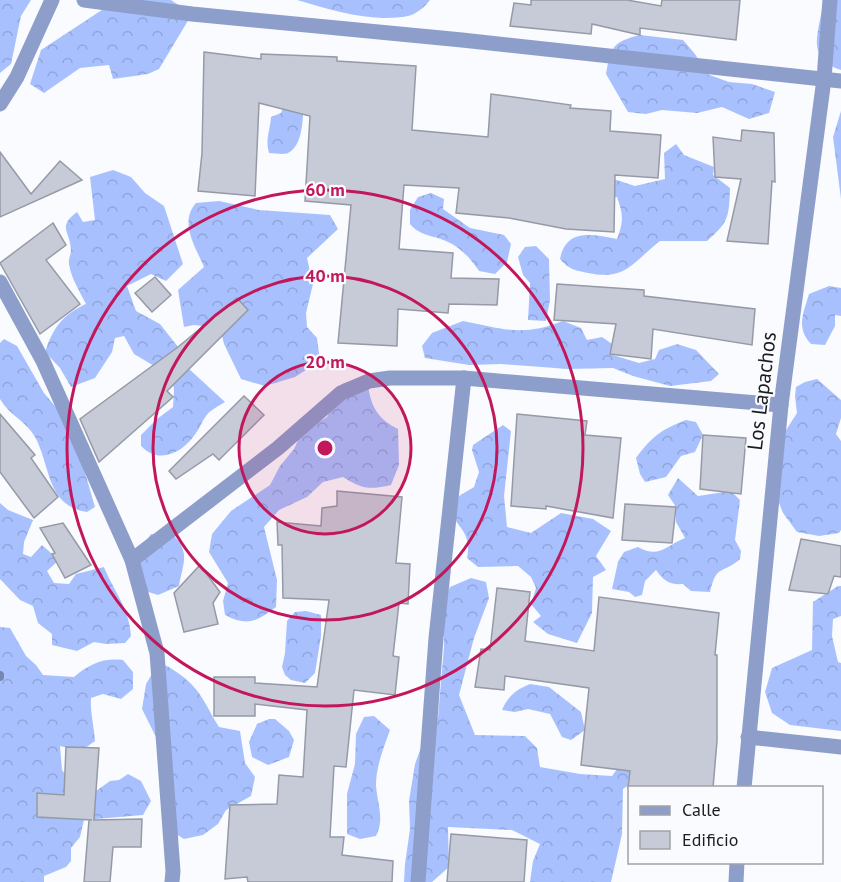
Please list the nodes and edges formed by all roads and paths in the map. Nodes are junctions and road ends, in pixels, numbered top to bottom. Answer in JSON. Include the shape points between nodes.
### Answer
{"nodes":[{"id":1,"x":52,"y":0,"type":"edge"},
{"id":2,"x":84,"y":0,"type":"edge"},
{"id":3,"x":830,"y":0,"type":"edge"},
{"id":4,"x":824,"y":79,"type":"junction"},
{"id":5,"x":841,"y":81,"type":"edge"},
{"id":6,"x":0,"y":104,"type":"edge"},
{"id":7,"x":0,"y":282,"type":"edge"},
{"id":8,"x":464,"y":378,"type":"junction"},
{"id":9,"x":781,"y":405,"type":"junction"},
{"id":10,"x":132,"y":560,"type":"junction"},
{"id":11,"x":748,"y":737,"type":"junction"},
{"id":12,"x":841,"y":747,"type":"edge"},
{"id":13,"x":744,"y":786,"type":"edge"},
{"id":14,"x":737,"y":864,"type":"edge"},
{"id":15,"x":172,"y":882,"type":"edge"},
{"id":16,"x":418,"y":882,"type":"edge"},
{"id":17,"x":736,"y":882,"type":"edge"}],
"edges":[{"from":1,"to":6,"type":"street","via":[[17,77]]},
{"from":2,"to":4,"type":"street"},
{"from":3,"to":4,"type":"street","name":"Los Lapachos"},
{"from":4,"to":5,"type":"street"},
{"from":4,"to":9,"type":"street","name":"Los Lapachos"},
{"from":7,"to":10,"type":"street","via":[[42,361]]},
{"from":8,"to":9,"type":"street"},
{"from":8,"to":10,"type":"street","via":[[390,378],[369,381],[341,393],[278,448]]},
{"from":8,"to":16,"type":"street","via":[[436,638]]},
{"from":9,"to":11,"type":"street","name":"Los Lapachos"},
{"from":10,"to":15,"type":"street","via":[[157,653]]},
{"from":11,"to":12,"type":"street"},
{"from":11,"to":13,"type":"street","name":"Los Lapachos"},
{"from":14,"to":17,"type":"street"}]}
